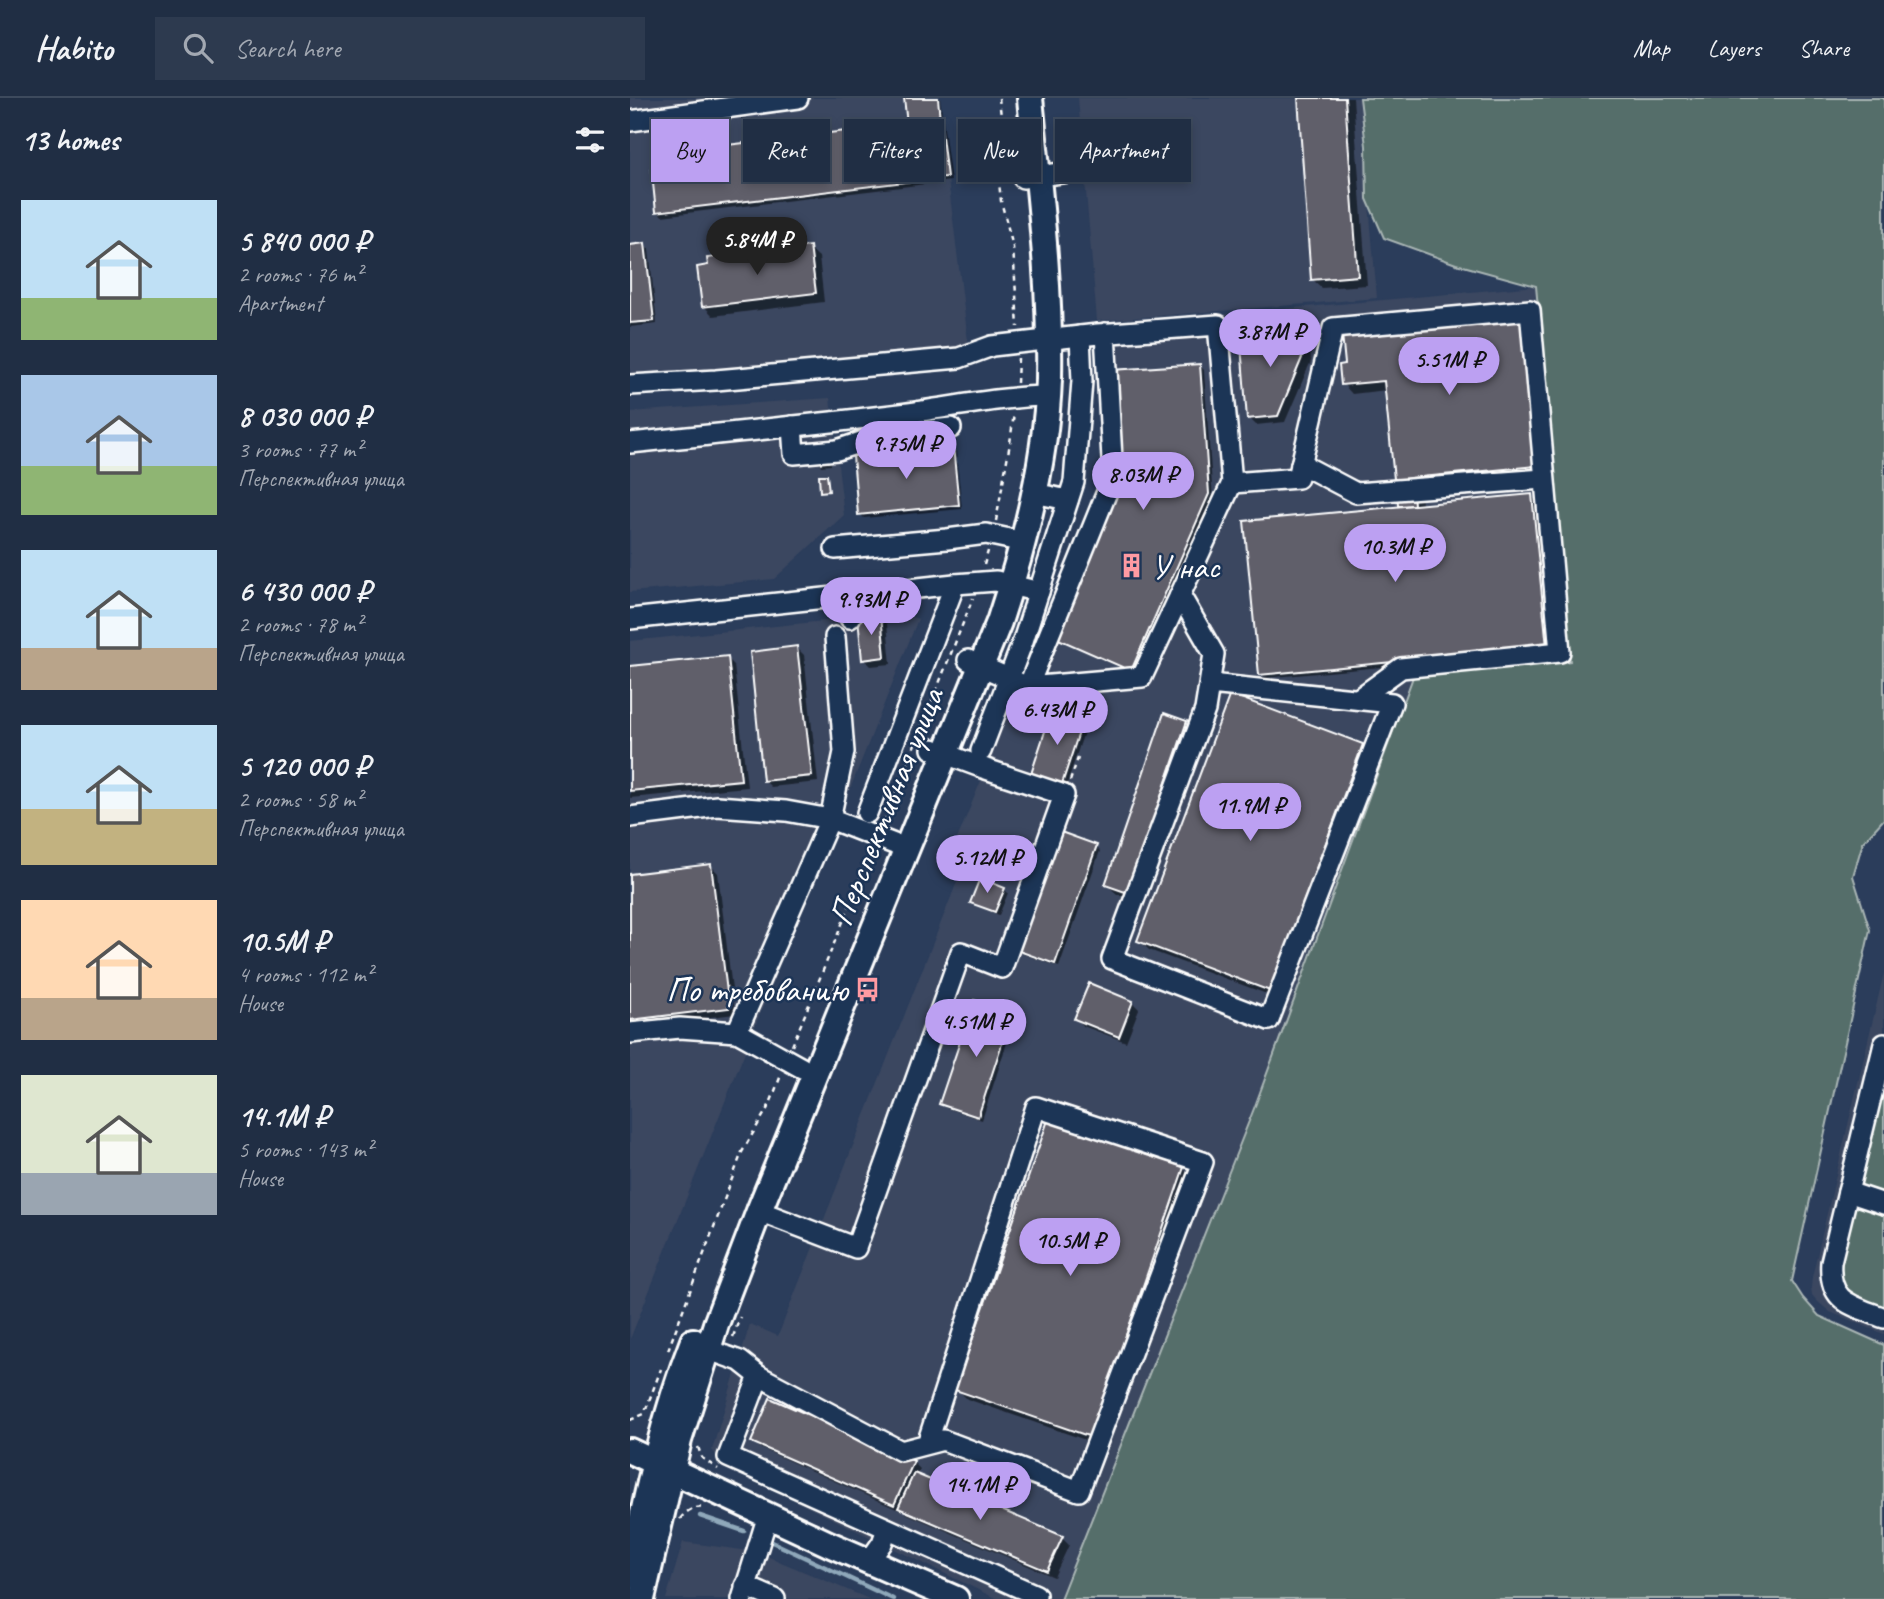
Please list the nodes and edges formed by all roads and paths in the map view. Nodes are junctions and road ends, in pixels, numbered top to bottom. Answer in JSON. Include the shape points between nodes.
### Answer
{"nodes":[{"id":1,"x":798,"y":98,"type":"edge"},
{"id":2,"x":1015,"y":98,"type":"edge"},
{"id":3,"x":1030,"y":98,"type":"edge"},
{"id":4,"x":1019,"y":119,"type":"edge"},
{"id":5,"x":1030,"y":119,"type":"edge"},
{"id":6,"x":630,"y":121,"type":"edge"},
{"id":7,"x":1030,"y":182,"type":"edge"},
{"id":8,"x":1105,"y":333,"type":"junction"},
{"id":9,"x":1080,"y":336,"type":"junction"},
{"id":10,"x":1041,"y":340,"type":"junction"},
{"id":11,"x":630,"y":385,"type":"edge"},
{"id":12,"x":1040,"y":396,"type":"junction"},
{"id":13,"x":792,"y":426,"type":"junction"},
{"id":14,"x":951,"y":428,"type":"dead end"},
{"id":15,"x":630,"y":443,"type":"edge"},
{"id":16,"x":1301,"y":464,"type":"junction"},
{"id":17,"x":1544,"y":479,"type":"junction"},
{"id":18,"x":1232,"y":483,"type":"junction"},
{"id":19,"x":1034,"y":493,"type":"junction"},
{"id":20,"x":1068,"y":500,"type":"junction"},
{"id":21,"x":1016,"y":540,"type":"junction"},
{"id":22,"x":835,"y":549,"type":"dead end"},
{"id":23,"x":1004,"y":583,"type":"junction"},
{"id":24,"x":955,"y":584,"type":"junction"},
{"id":25,"x":1039,"y":592,"type":"junction"},
{"id":26,"x":862,"y":594,"type":"junction"},
{"id":27,"x":1180,"y":595,"type":"junction"},
{"id":28,"x":850,"y":618,"type":"dead end"},
{"id":29,"x":630,"y":619,"type":"edge"},
{"id":30,"x":835,"y":637,"type":"dead end"},
{"id":31,"x":975,"y":663,"type":"junction"},
{"id":32,"x":1010,"y":678,"type":"junction"},
{"id":33,"x":1210,"y":684,"type":"junction"},
{"id":34,"x":1028,"y":687,"type":"junction"},
{"id":35,"x":1358,"y":699,"type":"junction"},
{"id":36,"x":939,"y":751,"type":"junction"},
{"id":37,"x":981,"y":751,"type":"dead end"},
{"id":38,"x":1079,"y":758,"type":"dead end"},
{"id":39,"x":1065,"y":795,"type":"junction"},
{"id":40,"x":867,"y":813,"type":"dead end"},
{"id":41,"x":630,"y":817,"type":"edge"},
{"id":42,"x":830,"y":819,"type":"junction"},
{"id":43,"x":901,"y":846,"type":"junction"},
{"id":44,"x":737,"y":1032,"type":"junction"},
{"id":45,"x":630,"y":1033,"type":"edge"},
{"id":46,"x":1884,"y":1044,"type":"edge"},
{"id":47,"x":802,"y":1068,"type":"junction"},
{"id":48,"x":1848,"y":1192,"type":"junction"},
{"id":49,"x":1884,"y":1204,"type":"edge"},
{"id":50,"x":759,"y":1211,"type":"junction"},
{"id":51,"x":1884,"y":1318,"type":"edge"},
{"id":52,"x":706,"y":1349,"type":"junction"},
{"id":53,"x":759,"y":1376,"type":"junction"},
{"id":54,"x":698,"y":1439,"type":"dead end"},
{"id":55,"x":927,"y":1444,"type":"junction"},
{"id":56,"x":630,"y":1451,"type":"edge"},
{"id":57,"x":663,"y":1466,"type":"junction"},
{"id":58,"x":723,"y":1472,"type":"dead end"},
{"id":59,"x":711,"y":1509,"type":"dead end"},
{"id":60,"x":768,"y":1515,"type":"junction"},
{"id":61,"x":678,"y":1526,"type":"dead end"},
{"id":62,"x":887,"y":1529,"type":"junction"},
{"id":63,"x":870,"y":1560,"type":"junction"},
{"id":64,"x":630,"y":1576,"type":"edge"},
{"id":65,"x":743,"y":1593,"type":"edge"},
{"id":66,"x":642,"y":1599,"type":"edge"},
{"id":67,"x":775,"y":1599,"type":"edge"},
{"id":68,"x":956,"y":1599,"type":"edge"},
{"id":69,"x":1034,"y":1599,"type":"edge"}],
"edges":[{"from":1,"to":6,"type":"lane"},
{"from":2,"to":4,"type":"main road","name":"Перспективная улица"},
{"from":3,"to":5,"type":"main road","name":"Перспективная улица"},
{"from":7,"to":10,"type":"main road","name":"Перспективная улица","via":[[1032,291]]},
{"from":8,"to":9,"type":"lane"},
{"from":8,"to":18,"type":"lane","via":[[1217,325]]},
{"from":8,"to":34,"type":"lane","via":[[1113,477]]},
{"from":9,"to":10,"type":"lane"},
{"from":9,"to":20,"type":"lane","via":[[1081,394],[1074,482]]},
{"from":10,"to":11,"type":"lane","via":[[992,346],[958,358]]},
{"from":10,"to":12,"type":"main road","name":"Перспективная улица"},
{"from":12,"to":13,"type":"lane"},
{"from":12,"to":19,"type":"main road","name":"Перспективная улица","via":[[1040,465]]},
{"from":12,"to":21,"type":"main road","name":"Перспективная улица","via":[[1025,462]]},
{"from":13,"to":14,"type":"lane","via":[[794,454],[837,450],[879,436]]},
{"from":13,"to":15,"type":"lane"},
{"from":16,"to":17,"type":"lane","via":[[1356,493]]},
{"from":16,"to":17,"type":"lane","via":[[1334,328],[1530,310]]},
{"from":16,"to":18,"type":"lane","via":[[1298,478]]},
{"from":17,"to":35,"type":"lane","via":[[1560,652],[1401,668]]},
{"from":18,"to":27,"type":"lane"},
{"from":19,"to":20,"type":"lane"},
{"from":19,"to":21,"type":"main road","name":"Перспективная улица"},
{"from":20,"to":25,"type":"lane"},
{"from":21,"to":22,"type":"lane","via":[[986,534]]},
{"from":21,"to":23,"type":"main road","name":"Перспективная улица"},
{"from":23,"to":24,"type":"lane"},
{"from":23,"to":25,"type":"lane"},
{"from":23,"to":31,"type":"main road","name":"Перспективная улица","via":[[985,617]]},
{"from":24,"to":26,"type":"lane"},
{"from":24,"to":40,"type":"lane"},
{"from":25,"to":32,"type":"lane"},
{"from":26,"to":28,"type":"lane"},
{"from":26,"to":29,"type":"lane"},
{"from":27,"to":33,"type":"lane","via":[[1214,654]]},
{"from":27,"to":34,"type":"lane","via":[[1142,677]]},
{"from":30,"to":42,"type":"lane","via":[[844,751]]},
{"from":31,"to":32,"type":"lane"},
{"from":31,"to":36,"type":"main road","name":"Перспективная улица"},
{"from":32,"to":34,"type":"lane"},
{"from":32,"to":37,"type":"lane"},
{"from":33,"to":35,"type":"lane"},
{"from":33,"to":35,"type":"lane","via":[[1205,710],[1112,959],[1269,1020],[1392,703]]},
{"from":36,"to":39,"type":"lane"},
{"from":36,"to":43,"type":"main road","name":"Перспективная улица"},
{"from":38,"to":39,"type":"path"},
{"from":39,"to":50,"type":"lane","via":[[1002,968],[961,952],[856,1248]]},
{"from":41,"to":42,"type":"lane","via":[[717,806]]},
{"from":42,"to":43,"type":"lane"},
{"from":42,"to":44,"type":"lane"},
{"from":43,"to":47,"type":"main road","name":"Перспективная улица"},
{"from":43,"to":50,"type":"main road","name":"Перспективная улица"},
{"from":44,"to":45,"type":"lane","via":[[680,1028]]},
{"from":44,"to":47,"type":"lane"},
{"from":46,"to":48,"type":"lane"},
{"from":47,"to":57,"type":"main road","name":"Перспективная улица","via":[[688,1354]]},
{"from":48,"to":49,"type":"lane"},
{"from":48,"to":51,"type":"lane","via":[[1831,1262],[1831,1282],[1847,1303]]},
{"from":50,"to":52,"type":"main road","name":"Перспективная улица"},
{"from":52,"to":53,"type":"lane","via":[[740,1361]]},
{"from":52,"to":57,"type":"main road","name":"Перспективная улица","via":[[679,1440]]},
{"from":53,"to":55,"type":"lane","via":[[901,1451]]},
{"from":53,"to":62,"type":"lane","via":[[728,1457]]},
{"from":54,"to":58,"type":"path","via":[[702,1458]]},
{"from":55,"to":55,"type":"lane","via":[[943,1440],[1079,1491],[1203,1161],[1036,1107]]},
{"from":56,"to":57,"type":"main road"},
{"from":57,"to":60,"type":"main road"},
{"from":57,"to":64,"type":"main road","name":"Перспективная улица"},
{"from":57,"to":66,"type":"main road","name":"Перспективная улица"},
{"from":59,"to":61,"type":"path","via":[[688,1511]]},
{"from":60,"to":63,"type":"main road"},
{"from":60,"to":65,"type":"lane"},
{"from":62,"to":63,"type":"lane"},
{"from":62,"to":69,"type":"lane","via":[[1036,1595]]},
{"from":63,"to":68,"type":"main road"},
{"from":65,"to":67,"type":"lane"}]}
